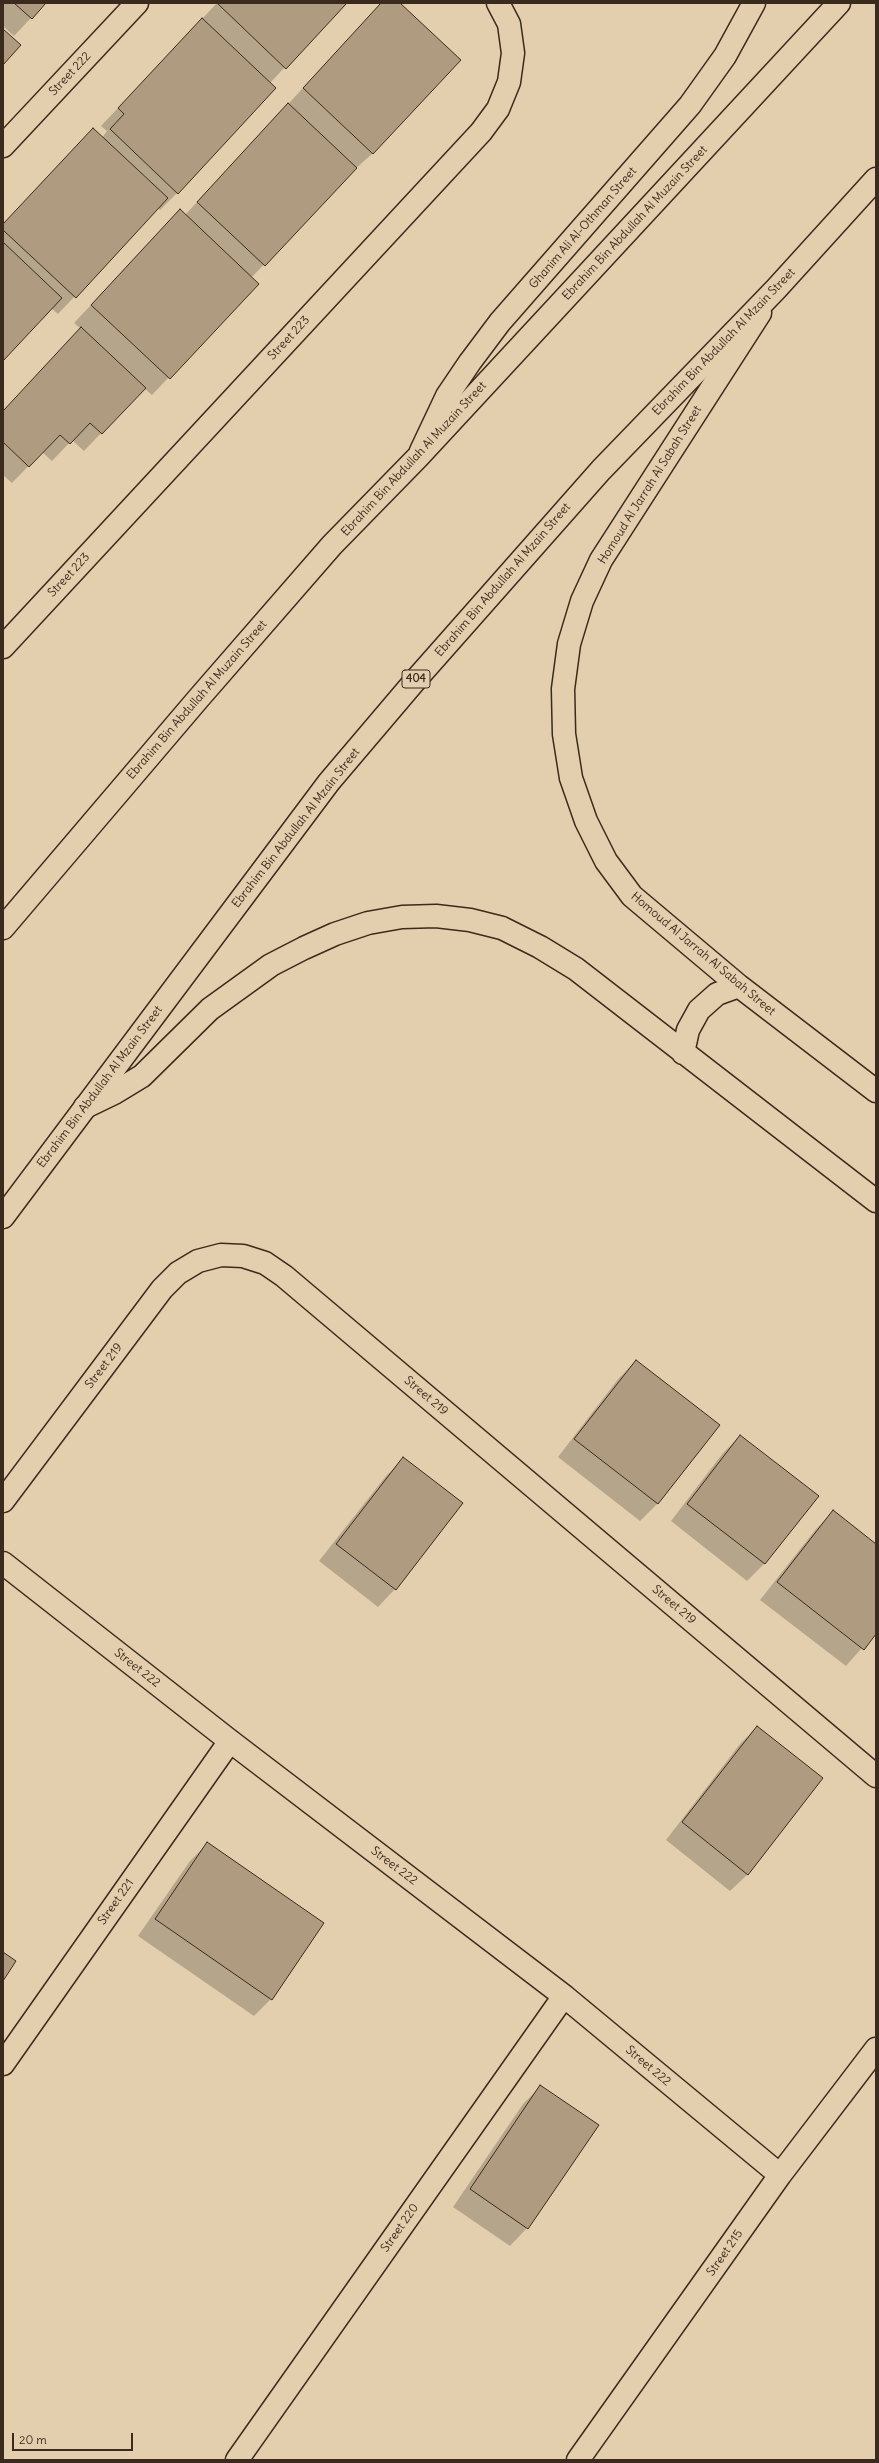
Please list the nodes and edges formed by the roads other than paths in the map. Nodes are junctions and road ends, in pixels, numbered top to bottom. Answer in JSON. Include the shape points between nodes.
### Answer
{"nodes":[{"id":1,"x":137,"y":3,"type":"edge"},
{"id":2,"x":498,"y":3,"type":"edge"},
{"id":3,"x":754,"y":3,"type":"edge"},
{"id":4,"x":839,"y":3,"type":"edge"},
{"id":5,"x":3,"y":146,"type":"edge"},
{"id":6,"x":876,"y":179,"type":"edge"},
{"id":7,"x":776,"y":289,"type":"junction"},
{"id":8,"x":418,"y":457,"type":"junction"},
{"id":9,"x":3,"y":647,"type":"edge"},
{"id":10,"x":3,"y":928,"type":"edge"},
{"id":11,"x":739,"y":986,"type":"junction"},
{"id":12,"x":683,"y":1054,"type":"junction"},
{"id":13,"x":876,"y":1091,"type":"edge"},
{"id":14,"x":85,"y":1107,"type":"junction"},
{"id":15,"x":876,"y":1201,"type":"edge"},
{"id":16,"x":3,"y":1217,"type":"edge"},
{"id":17,"x":3,"y":1501,"type":"edge"},
{"id":18,"x":3,"y":1563,"type":"edge"},
{"id":19,"x":230,"y":1741,"type":"junction"},
{"id":20,"x":876,"y":1776,"type":"edge"},
{"id":21,"x":564,"y":1996,"type":"junction"},
{"id":22,"x":876,"y":2049,"type":"edge"},
{"id":23,"x":3,"y":2064,"type":"edge"},
{"id":24,"x":780,"y":2175,"type":"junction"},
{"id":25,"x":237,"y":2460,"type":"edge"},
{"id":26,"x":578,"y":2460,"type":"edge"}],
"edges":[{"from":1,"to":5,"type":"street","name":"Street 222"},
{"from":2,"to":9,"type":"street","name":"Street 223","via":[[509,24],[513,53],[509,82],[498,109],[481,132]]},
{"from":3,"to":8,"type":"street","name":"Ghanim Ali Al-Othman Street","via":[[725,56],[690,105],[500,322],[470,362],[447,396]]},
{"from":4,"to":8,"type":"street","name":"Ebrahim Bin Abdullah Al Muzain Street"},
{"from":6,"to":7,"type":"street","name":"Ebrahim Bin Abdullah Al Mzain Street","number":"404"},
{"from":7,"to":11,"type":"street","name":"Homoud Al Jarrah Al Sabah Street","via":[[601,560],[582,601],[569,644],[563,689],[564,734],[571,778],[586,821],[606,862],[632,896]]},
{"from":7,"to":14,"type":"street","name":"Ebrahim Bin Abdullah Al Mzain Street","number":"404","via":[[601,470],[329,782]]},
{"from":8,"to":10,"type":"street","name":"Ebrahim Bin Abdullah Al Muzain Street","via":[[332,545]]},
{"from":11,"to":12,"type":"street","via":[[717,994],[699,1010],[688,1030]]},
{"from":11,"to":13,"type":"street","name":"Homoud Al Jarrah Al Sabah Street"},
{"from":12,"to":14,"type":"street","via":[[576,969],[515,934],[470,920],[436,916],[402,917],[368,923],[335,934],[271,965],[210,1009],[142,1076],[114,1094]]},
{"from":12,"to":15,"type":"street"},
{"from":14,"to":16,"type":"street","name":"Ebrahim Bin Abdullah Al Mzain Street","number":"404"},
{"from":17,"to":20,"type":"street","name":"Street 219","via":[[162,1289],[178,1273],[198,1261],[221,1255],[243,1256],[265,1263],[284,1276]]},
{"from":18,"to":19,"type":"street","name":"Street 222"},
{"from":19,"to":21,"type":"street","name":"Street 222"},
{"from":19,"to":23,"type":"street","name":"Street 221"},
{"from":21,"to":24,"type":"street","name":"Street 222"},
{"from":21,"to":25,"type":"street","name":"Street 220"},
{"from":22,"to":24,"type":"street","name":"Street 215"},
{"from":24,"to":26,"type":"street","name":"Street 215"}]}
